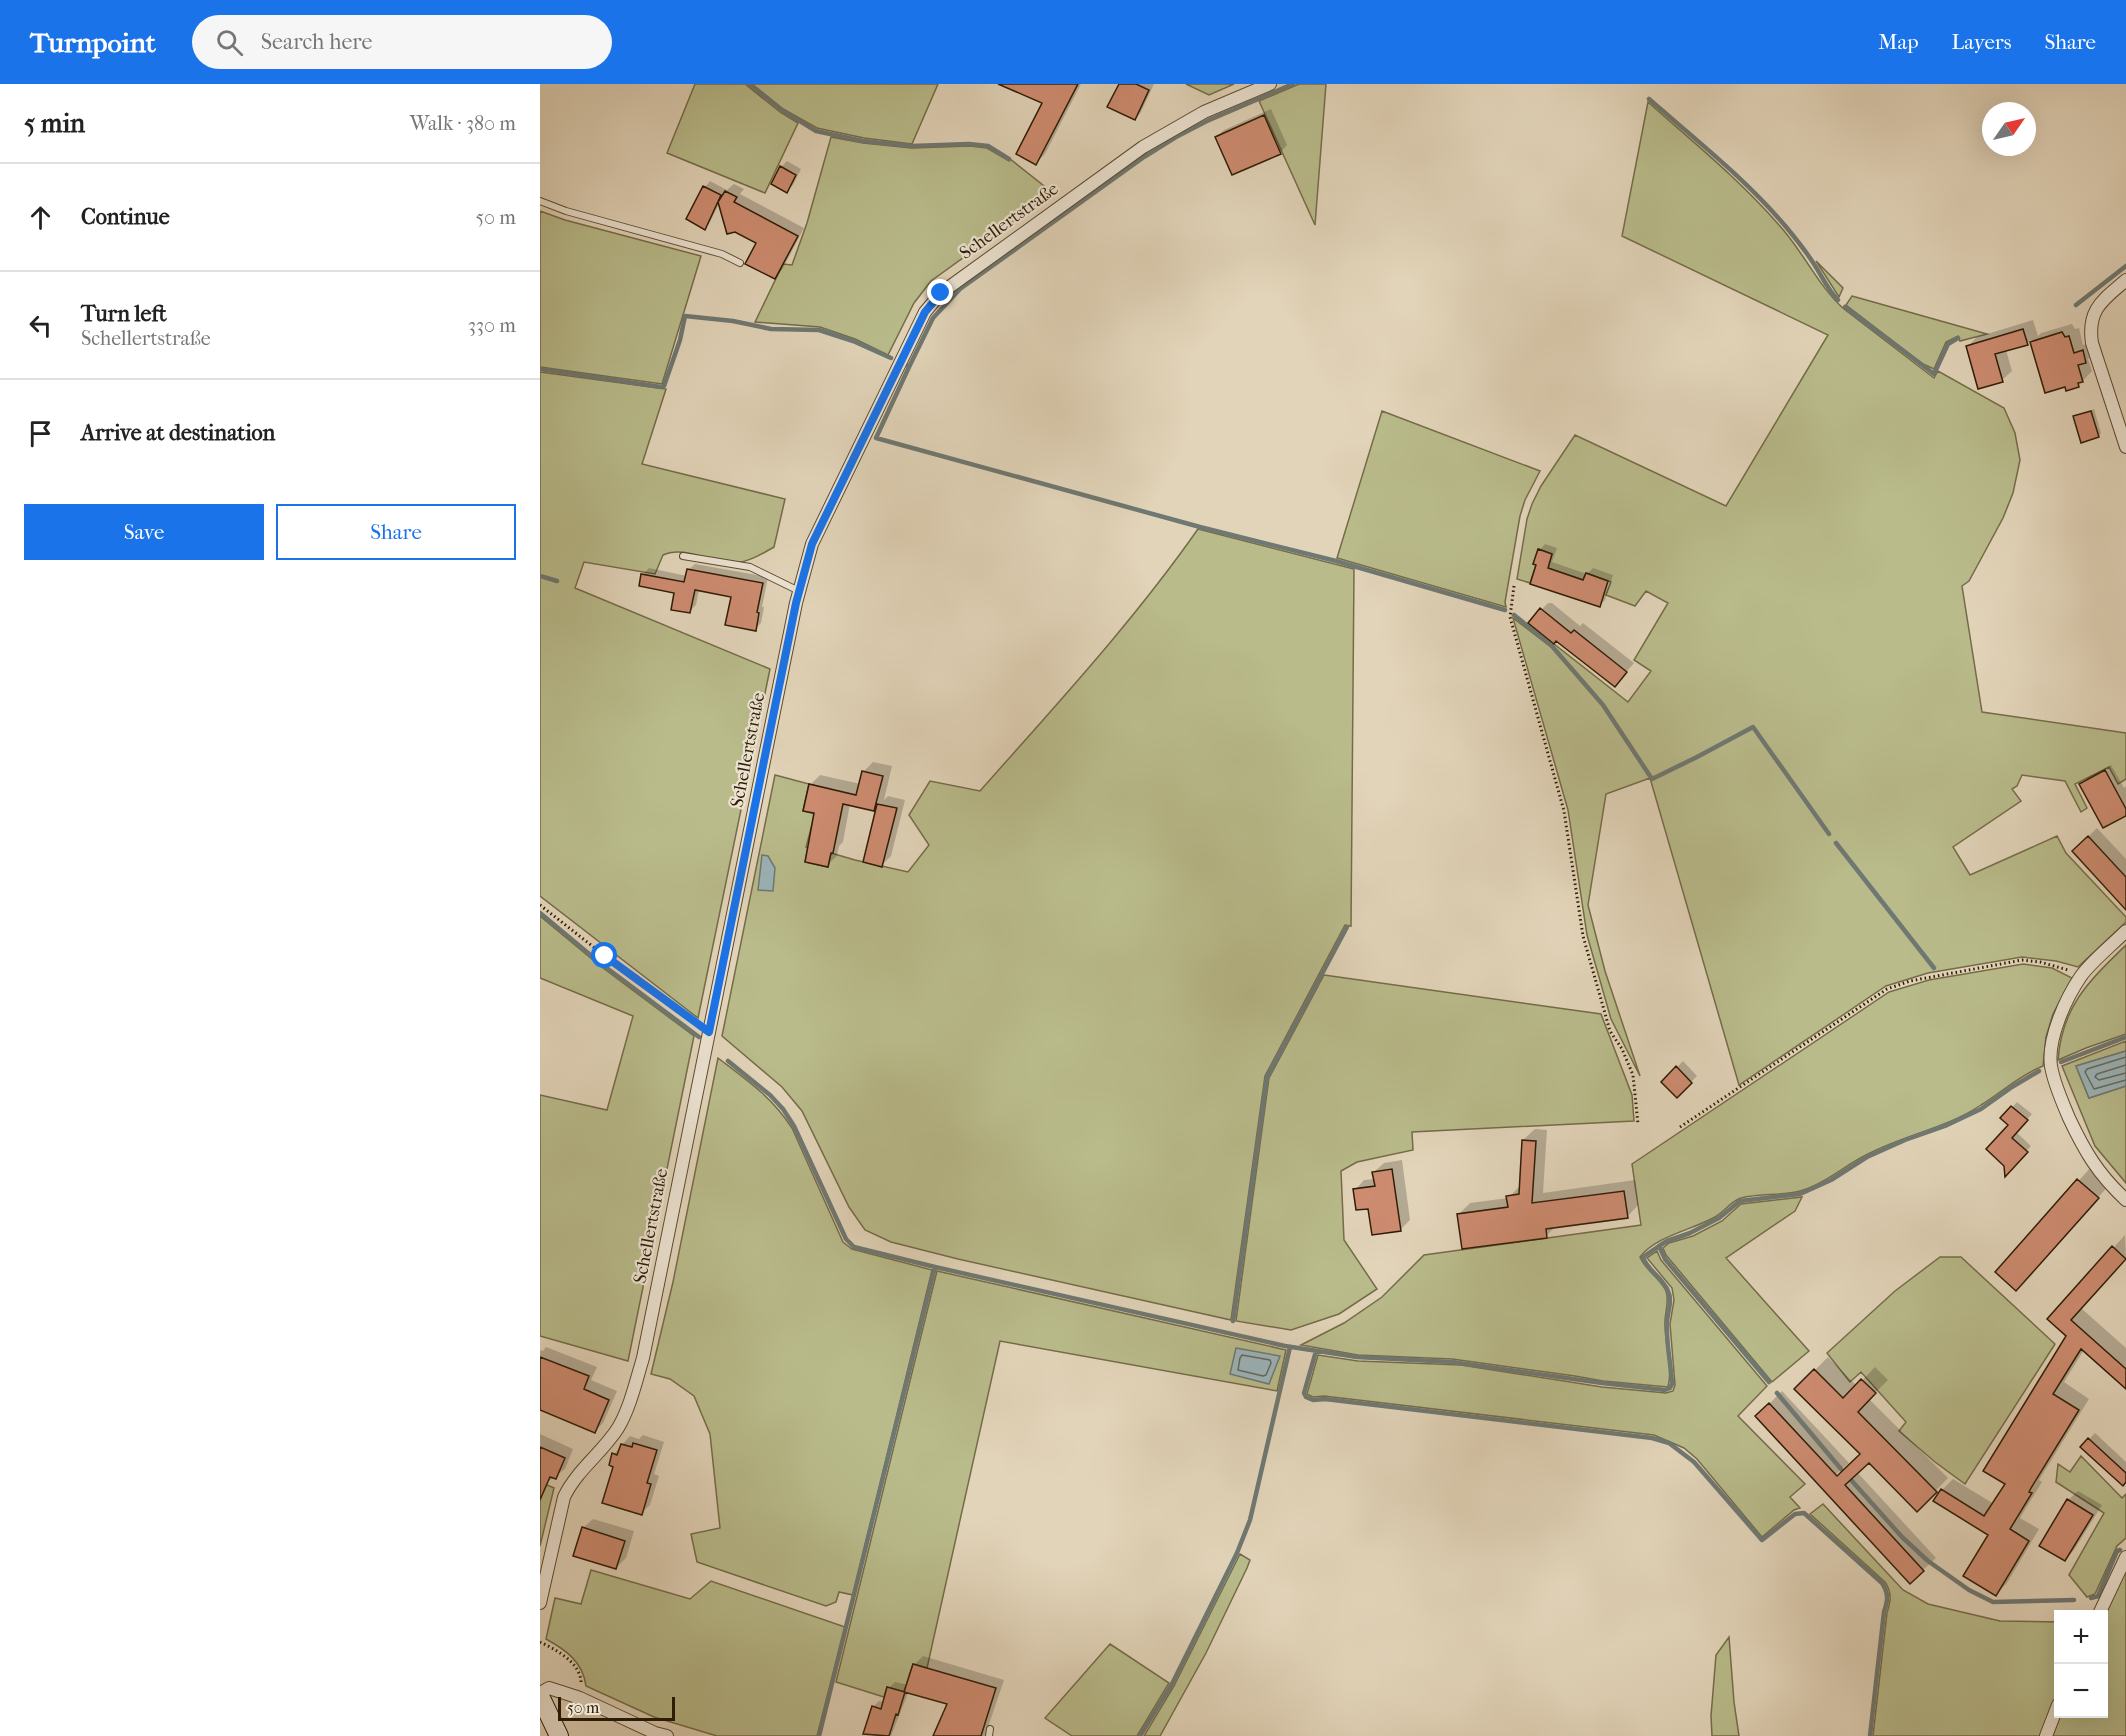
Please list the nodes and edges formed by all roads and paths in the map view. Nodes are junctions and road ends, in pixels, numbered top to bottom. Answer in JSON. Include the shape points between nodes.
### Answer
{"nodes":[{"id":1,"x":1270,"y":84,"type":"edge"},
{"id":2,"x":540,"y":201,"type":"edge"},
{"id":3,"x":740,"y":263,"type":"dead end"},
{"id":4,"x":2126,"y":280,"type":"edge"},
{"id":5,"x":2126,"y":447,"type":"edge"},
{"id":6,"x":683,"y":556,"type":"dead end"},
{"id":7,"x":1514,"y":586,"type":"dead end"},
{"id":8,"x":799,"y":591,"type":"junction"},
{"id":9,"x":540,"y":905,"type":"edge"},
{"id":10,"x":2126,"y":931,"type":"edge"},
{"id":11,"x":2081,"y":975,"type":"junction"},
{"id":12,"x":709,"y":1032,"type":"junction"},
{"id":13,"x":1638,"y":1124,"type":"dead end"},
{"id":14,"x":1680,"y":1127,"type":"dead end"},
{"id":15,"x":2126,"y":1200,"type":"edge"},
{"id":16,"x":2126,"y":1557,"type":"edge"},
{"id":17,"x":540,"y":1604,"type":"edge"},
{"id":18,"x":2101,"y":1610,"type":"edge"},
{"id":19,"x":540,"y":1641,"type":"edge"},
{"id":20,"x":540,"y":1694,"type":"edge"},
{"id":21,"x":580,"y":1698,"type":"junction"},
{"id":22,"x":2054,"y":1715,"type":"edge"},
{"id":23,"x":559,"y":1736,"type":"edge"},
{"id":24,"x":667,"y":1736,"type":"edge"},
{"id":25,"x":2046,"y":1736,"type":"edge"}],
"edges":[{"from":1,"to":8,"type":"street","name":"Schellertstraße","via":[[1204,112],[1143,147],[941,293],[925,312],[817,533]]},
{"from":2,"to":3,"type":"lane","via":[[722,254]]},
{"from":4,"to":5,"type":"street","via":[[2096,308],[2091,332]]},
{"from":6,"to":8,"type":"lane","via":[[750,567]]},
{"from":7,"to":13,"type":"path","via":[[1509,617],[1564,812],[1582,936],[1608,1023],[1633,1075]]},
{"from":8,"to":12,"type":"street","name":"Schellertstraße"},
{"from":9,"to":12,"type":"path"},
{"from":10,"to":11,"type":"street"},
{"from":11,"to":14,"type":"path","via":[[2057,965],[2022,960],[1887,989]]},
{"from":11,"to":15,"type":"street","via":[[2052,1039],[2051,1064],[2057,1090],[2085,1152]]},
{"from":12,"to":17,"type":"street","name":"Schellertstraße","via":[[643,1358],[618,1427],[564,1497]]},
{"from":16,"to":18,"type":"street"},
{"from":19,"to":21,"type":"path","via":[[567,1658],[575,1668],[581,1679]]},
{"from":20,"to":21,"type":"street","via":[[549,1688]]},
{"from":20,"to":23,"type":"main road"},
{"from":21,"to":24,"type":"street"},
{"from":22,"to":25,"type":"street"}]}
